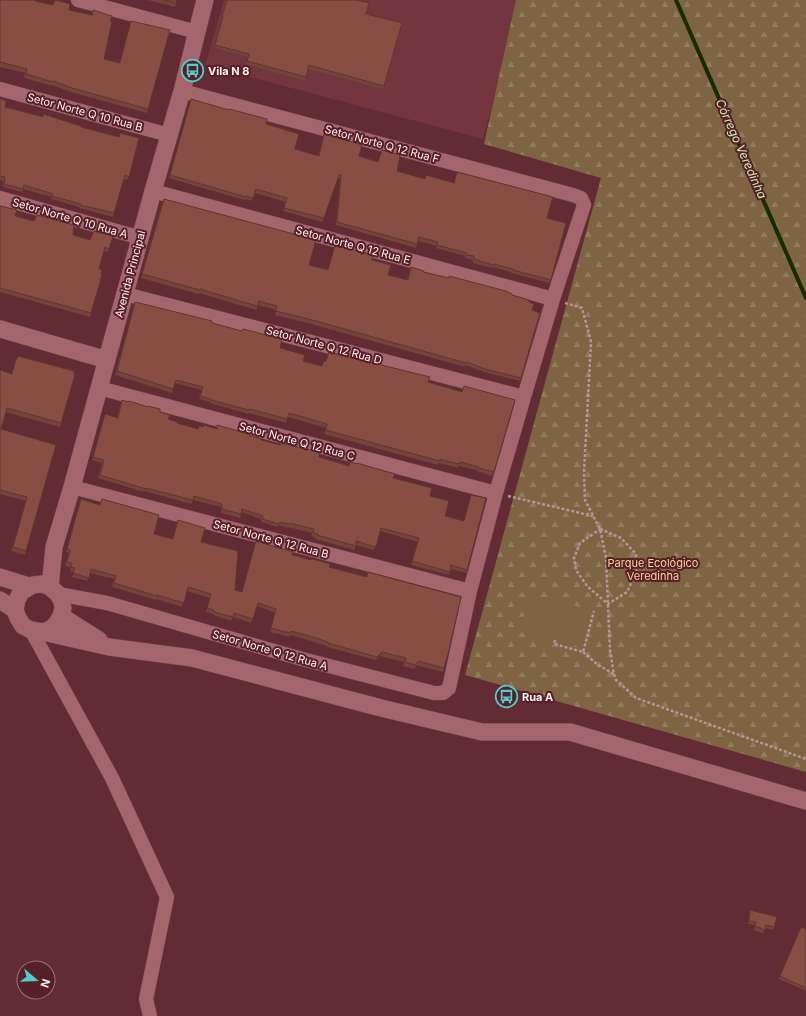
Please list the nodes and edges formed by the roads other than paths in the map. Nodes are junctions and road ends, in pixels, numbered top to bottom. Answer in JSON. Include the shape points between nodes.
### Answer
{"nodes":[{"id":1,"x":78,"y":0,"type":"edge"},
{"id":2,"x":206,"y":0,"type":"edge"},
{"id":3,"x":196,"y":32,"type":"junction"},
{"id":4,"x":0,"y":89,"type":"edge"},
{"id":5,"x":182,"y":91,"type":"junction"},
{"id":6,"x":169,"y":135,"type":"junction"},
{"id":7,"x":153,"y":192,"type":"junction"},
{"id":8,"x":0,"y":198,"type":"edge"},
{"id":9,"x":140,"y":238,"type":"junction"},
{"id":10,"x":125,"y":294,"type":"junction"},
{"id":11,"x":553,"y":299,"type":"junction"},
{"id":12,"x":0,"y":329,"type":"edge"},
{"id":13,"x":107,"y":360,"type":"junction"},
{"id":14,"x":99,"y":388,"type":"junction"},
{"id":15,"x":524,"y":397,"type":"junction"},
{"id":16,"x":72,"y":487,"type":"junction"},
{"id":17,"x":496,"y":493,"type":"junction"},
{"id":18,"x":0,"y":577,"type":"edge"},
{"id":19,"x":470,"y":591,"type":"junction"},
{"id":20,"x":49,"y":596,"type":"junction"},
{"id":21,"x":0,"y":600,"type":"edge"},
{"id":22,"x":15,"y":610,"type":"junction"},
{"id":23,"x":37,"y":631,"type":"junction"},
{"id":24,"x":109,"y":647,"type":"junction"},
{"id":25,"x":806,"y":801,"type":"edge"},
{"id":26,"x":150,"y":1016,"type":"edge"}],
"edges":[{"from":1,"to":3,"type":"street"},
{"from":2,"to":3,"type":"street","name":"Avenida Principal"},
{"from":3,"to":5,"type":"street","name":"Avenida Principal"},
{"from":4,"to":6,"type":"street","name":"Setor Norte Q 10 Rua B"},
{"from":5,"to":6,"type":"street","name":"Avenida Principal"},
{"from":5,"to":11,"type":"street","name":"Setor Norte Q 12 Rua F","via":[[581,198],[584,205]]},
{"from":6,"to":7,"type":"street","name":"Avenida Principal"},
{"from":7,"to":9,"type":"street","name":"Avenida Principal"},
{"from":7,"to":11,"type":"street","name":"Setor Norte Q 12 Rua E"},
{"from":8,"to":9,"type":"street","name":"Setor Norte Q 10 Rua A"},
{"from":9,"to":10,"type":"street","name":"Avenida Principal"},
{"from":10,"to":13,"type":"street","name":"Avenida Principal"},
{"from":10,"to":15,"type":"street","name":"Setor Norte Q 12 Rua D"},
{"from":11,"to":15,"type":"street"},
{"from":12,"to":13,"type":"street"},
{"from":13,"to":14,"type":"street","name":"Avenida Principal"},
{"from":14,"to":16,"type":"street","name":"Avenida Principal"},
{"from":14,"to":17,"type":"street","name":"Setor Norte Q 12 Rua C"},
{"from":15,"to":17,"type":"street"},
{"from":16,"to":19,"type":"street","name":"Setor Norte Q 12 Rua B"},
{"from":16,"to":20,"type":"street","name":"Avenida Principal","via":[[54,547]]},
{"from":17,"to":19,"type":"street"},
{"from":18,"to":20,"type":"street"},
{"from":19,"to":20,"type":"street","name":"Setor Norte Q 12 Rua A","via":[[449,688],[443,693],[434,693],[302,659],[107,603]]},
{"from":20,"to":22,"type":"street","name":"Avenida Principal","via":[[21,592],[16,600]]},
{"from":20,"to":23,"type":"street","name":"Avenida Principal","via":[[57,623],[51,629]]},
{"from":20,"to":24,"type":"street"},
{"from":21,"to":22,"type":"street"},
{"from":22,"to":23,"type":"street","via":[[23,626]]},
{"from":23,"to":24,"type":"street"},
{"from":23,"to":26,"type":"street","via":[[112,778],[167,897],[146,999]]},
{"from":24,"to":25,"type":"street","via":[[192,658],[482,732],[570,732]]}]}
